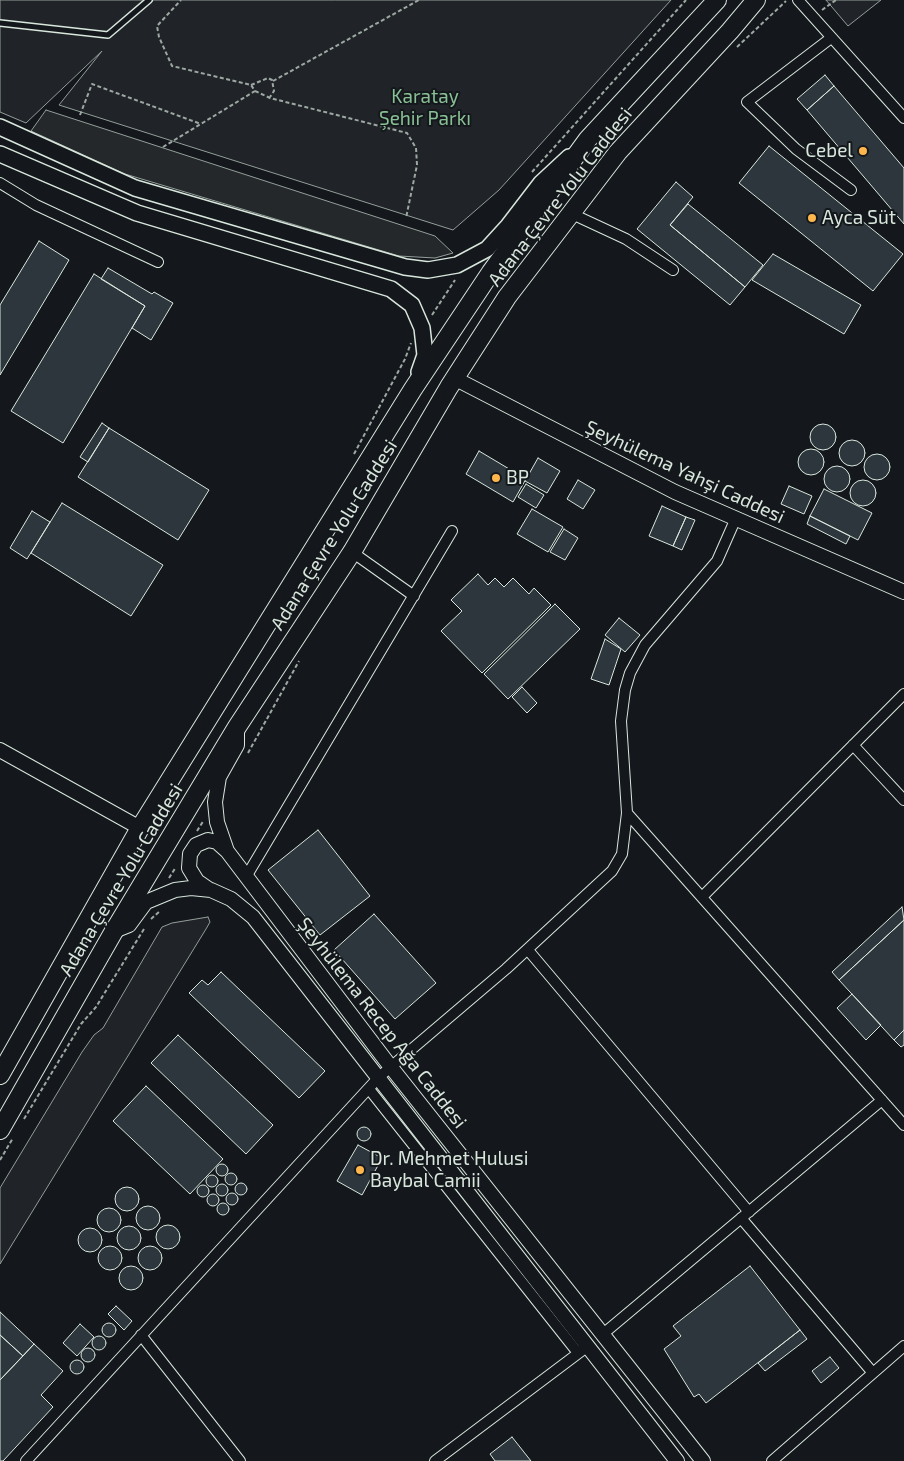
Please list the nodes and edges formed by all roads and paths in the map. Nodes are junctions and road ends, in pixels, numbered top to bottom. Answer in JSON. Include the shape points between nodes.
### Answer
{"nodes":[{"id":1,"x":149,"y":0,"type":"edge"},
{"id":2,"x":181,"y":0,"type":"edge"},
{"id":3,"x":418,"y":0,"type":"edge"},
{"id":4,"x":703,"y":0,"type":"edge"},
{"id":5,"x":717,"y":0,"type":"edge"},
{"id":6,"x":756,"y":0,"type":"edge"},
{"id":7,"x":766,"y":0,"type":"edge"},
{"id":8,"x":798,"y":0,"type":"edge"},
{"id":9,"x":836,"y":0,"type":"edge"},
{"id":10,"x":812,"y":18,"type":"junction"},
{"id":11,"x":0,"y":23,"type":"edge"},
{"id":12,"x":730,"y":32,"type":"junction"},
{"id":13,"x":831,"y":38,"type":"junction"},
{"id":14,"x":650,"y":71,"type":"junction"},
{"id":15,"x":274,"y":81,"type":"junction"},
{"id":16,"x":251,"y":85,"type":"junction"},
{"id":17,"x":255,"y":91,"type":"junction"},
{"id":18,"x":270,"y":98,"type":"junction"},
{"id":19,"x":80,"y":116,"type":"dead end"},
{"id":20,"x":904,"y":118,"type":"edge"},
{"id":21,"x":201,"y":124,"type":"junction"},
{"id":22,"x":0,"y":127,"type":"edge"},
{"id":23,"x":588,"y":139,"type":"junction"},
{"id":24,"x":163,"y":147,"type":"dead end"},
{"id":25,"x":0,"y":154,"type":"edge"},
{"id":26,"x":0,"y":182,"type":"edge"},
{"id":27,"x":851,"y":190,"type":"dead end"},
{"id":28,"x":570,"y":213,"type":"junction"},
{"id":29,"x":406,"y":218,"type":"dead end"},
{"id":30,"x":158,"y":262,"type":"dead end"},
{"id":31,"x":673,"y":270,"type":"dead end"},
{"id":32,"x":454,"y":378,"type":"junction"},
{"id":33,"x":413,"y":390,"type":"junction"},
{"id":34,"x":736,"y":518,"type":"junction"},
{"id":35,"x":452,"y":531,"type":"dead end"},
{"id":36,"x":352,"y":552,"type":"junction"},
{"id":37,"x":904,"y":592,"type":"edge"},
{"id":38,"x":414,"y":596,"type":"junction"},
{"id":39,"x":904,"y":694,"type":"edge"},
{"id":40,"x":237,"y":727,"type":"junction"},
{"id":41,"x":853,"y":745,"type":"junction"},
{"id":42,"x":0,"y":750,"type":"edge"},
{"id":43,"x":904,"y":800,"type":"edge"},
{"id":44,"x":627,"y":813,"type":"junction"},
{"id":45,"x":140,"y":828,"type":"junction"},
{"id":46,"x":226,"y":852,"type":"junction"},
{"id":47,"x":246,"y":877,"type":"junction"},
{"id":48,"x":211,"y":890,"type":"junction"},
{"id":49,"x":702,"y":897,"type":"junction"},
{"id":50,"x":114,"y":931,"type":"junction"},
{"id":51,"x":528,"y":950,"type":"junction"},
{"id":52,"x":390,"y":1066,"type":"junction"},
{"id":53,"x":0,"y":1075,"type":"edge"},
{"id":54,"x":379,"y":1077,"type":"junction"},
{"id":55,"x":368,"y":1089,"type":"junction"},
{"id":56,"x":882,"y":1100,"type":"junction"},
{"id":57,"x":904,"y":1124,"type":"edge"},
{"id":58,"x":0,"y":1130,"type":"edge"},
{"id":59,"x":745,"y":1215,"type":"junction"},
{"id":60,"x":603,"y":1334,"type":"junction"},
{"id":61,"x":141,"y":1335,"type":"junction"},
{"id":62,"x":904,"y":1346,"type":"edge"},
{"id":63,"x":583,"y":1349,"type":"junction"},
{"id":64,"x":873,"y":1373,"type":"junction"},
{"id":65,"x":26,"y":1461,"type":"edge"},
{"id":66,"x":240,"y":1461,"type":"edge"},
{"id":67,"x":435,"y":1461,"type":"edge"},
{"id":68,"x":677,"y":1461,"type":"edge"},
{"id":69,"x":703,"y":1461,"type":"edge"},
{"id":70,"x":772,"y":1461,"type":"edge"}],
"edges":[{"from":1,"to":11,"type":"lane","via":[[108,35]]},
{"from":2,"to":16,"type":"path","via":[[157,26],[172,66]]},
{"from":3,"to":15,"type":"path"},
{"from":4,"to":14,"type":"highway"},
{"from":5,"to":14,"type":"highway","name":"Adana Çevre Yolu Caddesi"},
{"from":6,"to":12,"type":"highway","name":"Adana Çevre Yolu Caddesi"},
{"from":7,"to":12,"type":"highway"},
{"from":8,"to":10,"type":"street"},
{"from":9,"to":10,"type":"path"},
{"from":10,"to":13,"type":"street"},
{"from":12,"to":28,"type":"highway","name":"Adana Çevre Yolu Caddesi","via":[[618,152]]},
{"from":13,"to":20,"type":"street"},
{"from":13,"to":27,"type":"street","via":[[747,102],[796,149]]},
{"from":14,"to":23,"type":"highway","name":"Adana Çevre Yolu Caddesi"},
{"from":15,"to":16,"type":"path","via":[[268,78]]},
{"from":15,"to":18,"type":"path"},
{"from":16,"to":17,"type":"path"},
{"from":17,"to":18,"type":"path"},
{"from":17,"to":21,"type":"path"},
{"from":18,"to":29,"type":"path","via":[[407,133],[416,148],[417,165]]},
{"from":19,"to":21,"type":"path","via":[[92,84]]},
{"from":21,"to":24,"type":"path"},
{"from":22,"to":23,"type":"main road","via":[[134,188],[405,267],[428,270],[458,265],[487,249],[540,183]]},
{"from":23,"to":33,"type":"highway","name":"Adana Çevre Yolu Caddesi","via":[[491,272]]},
{"from":25,"to":33,"type":"main road","via":[[137,213],[391,289],[412,305],[422,328],[426,355]]},
{"from":26,"to":30,"type":"street","via":[[36,205]]},
{"from":28,"to":31,"type":"street","via":[[626,239]]},
{"from":28,"to":32,"type":"highway","name":"Adana Çevre Yolu Caddesi","via":[[507,297]]},
{"from":32,"to":34,"type":"street","name":"Şeyhülema Yahşi Caddesi","via":[[676,492]]},
{"from":32,"to":36,"type":"highway","name":"Adana Çevre Yolu Caddesi"},
{"from":33,"to":45,"type":"highway","name":"Adana Çevre Yolu Caddesi"},
{"from":34,"to":37,"type":"street","name":"Şeyhülema Yahşi Caddesi"},
{"from":34,"to":44,"type":"street","via":[[717,561],[645,645],[630,674],[621,721]]},
{"from":35,"to":38,"type":"street"},
{"from":36,"to":38,"type":"street"},
{"from":36,"to":40,"type":"highway","name":"Adana Çevre Yolu Caddesi"},
{"from":38,"to":47,"type":"street"},
{"from":39,"to":41,"type":"street"},
{"from":40,"to":46,"type":"street","name":"Şeyhülema Recep Ağa Caddesi","via":[[237,745],[219,777],[216,802],[217,822]]},
{"from":40,"to":50,"type":"highway","name":"Adana Çevre Yolu Caddesi"},
{"from":41,"to":43,"type":"street"},
{"from":41,"to":49,"type":"street"},
{"from":42,"to":45,"type":"street"},
{"from":44,"to":49,"type":"street"},
{"from":44,"to":51,"type":"street","via":[[622,854],[612,872]]},
{"from":45,"to":53,"type":"highway","name":"Adana Çevre Yolu Caddesi"},
{"from":46,"to":47,"type":"street","name":"Şeyhülema Recep Ağa Caddesi"},
{"from":46,"to":48,"type":"street","via":[[217,842],[208,840],[196,845],[190,854],[189,868],[197,881]]},
{"from":47,"to":52,"type":"street","name":"Şeyhülema Recep Ağa Caddesi"},
{"from":48,"to":50,"type":"street","name":"Şeyhülema Recep Ağa Caddesi","via":[[175,890],[146,902],[129,925]]},
{"from":48,"to":54,"type":"street","name":"Şeyhülema Recep Ağa Caddesi","via":[[232,900],[253,917]]},
{"from":49,"to":56,"type":"street"},
{"from":50,"to":58,"type":"highway","name":"Adana Çevre Yolu Caddesi"},
{"from":51,"to":52,"type":"street"},
{"from":51,"to":59,"type":"street"},
{"from":52,"to":54,"type":"street"},
{"from":52,"to":60,"type":"street","name":"Şeyhülema Recep Ağa Caddesi"},
{"from":54,"to":55,"type":"street"},
{"from":54,"to":63,"type":"street","name":"Şeyhülema Recep Ağa Caddesi"},
{"from":55,"to":61,"type":"street"},
{"from":55,"to":63,"type":"street"},
{"from":56,"to":57,"type":"street"},
{"from":56,"to":59,"type":"street"},
{"from":59,"to":60,"type":"street"},
{"from":59,"to":64,"type":"street"},
{"from":60,"to":69,"type":"street","name":"Şeyhülema Recep Ağa Caddesi"},
{"from":61,"to":65,"type":"street"},
{"from":61,"to":66,"type":"street"},
{"from":62,"to":64,"type":"street"},
{"from":63,"to":67,"type":"street"},
{"from":63,"to":68,"type":"street","name":"Şeyhülema Recep Ağa Caddesi"},
{"from":64,"to":70,"type":"street"}]}
